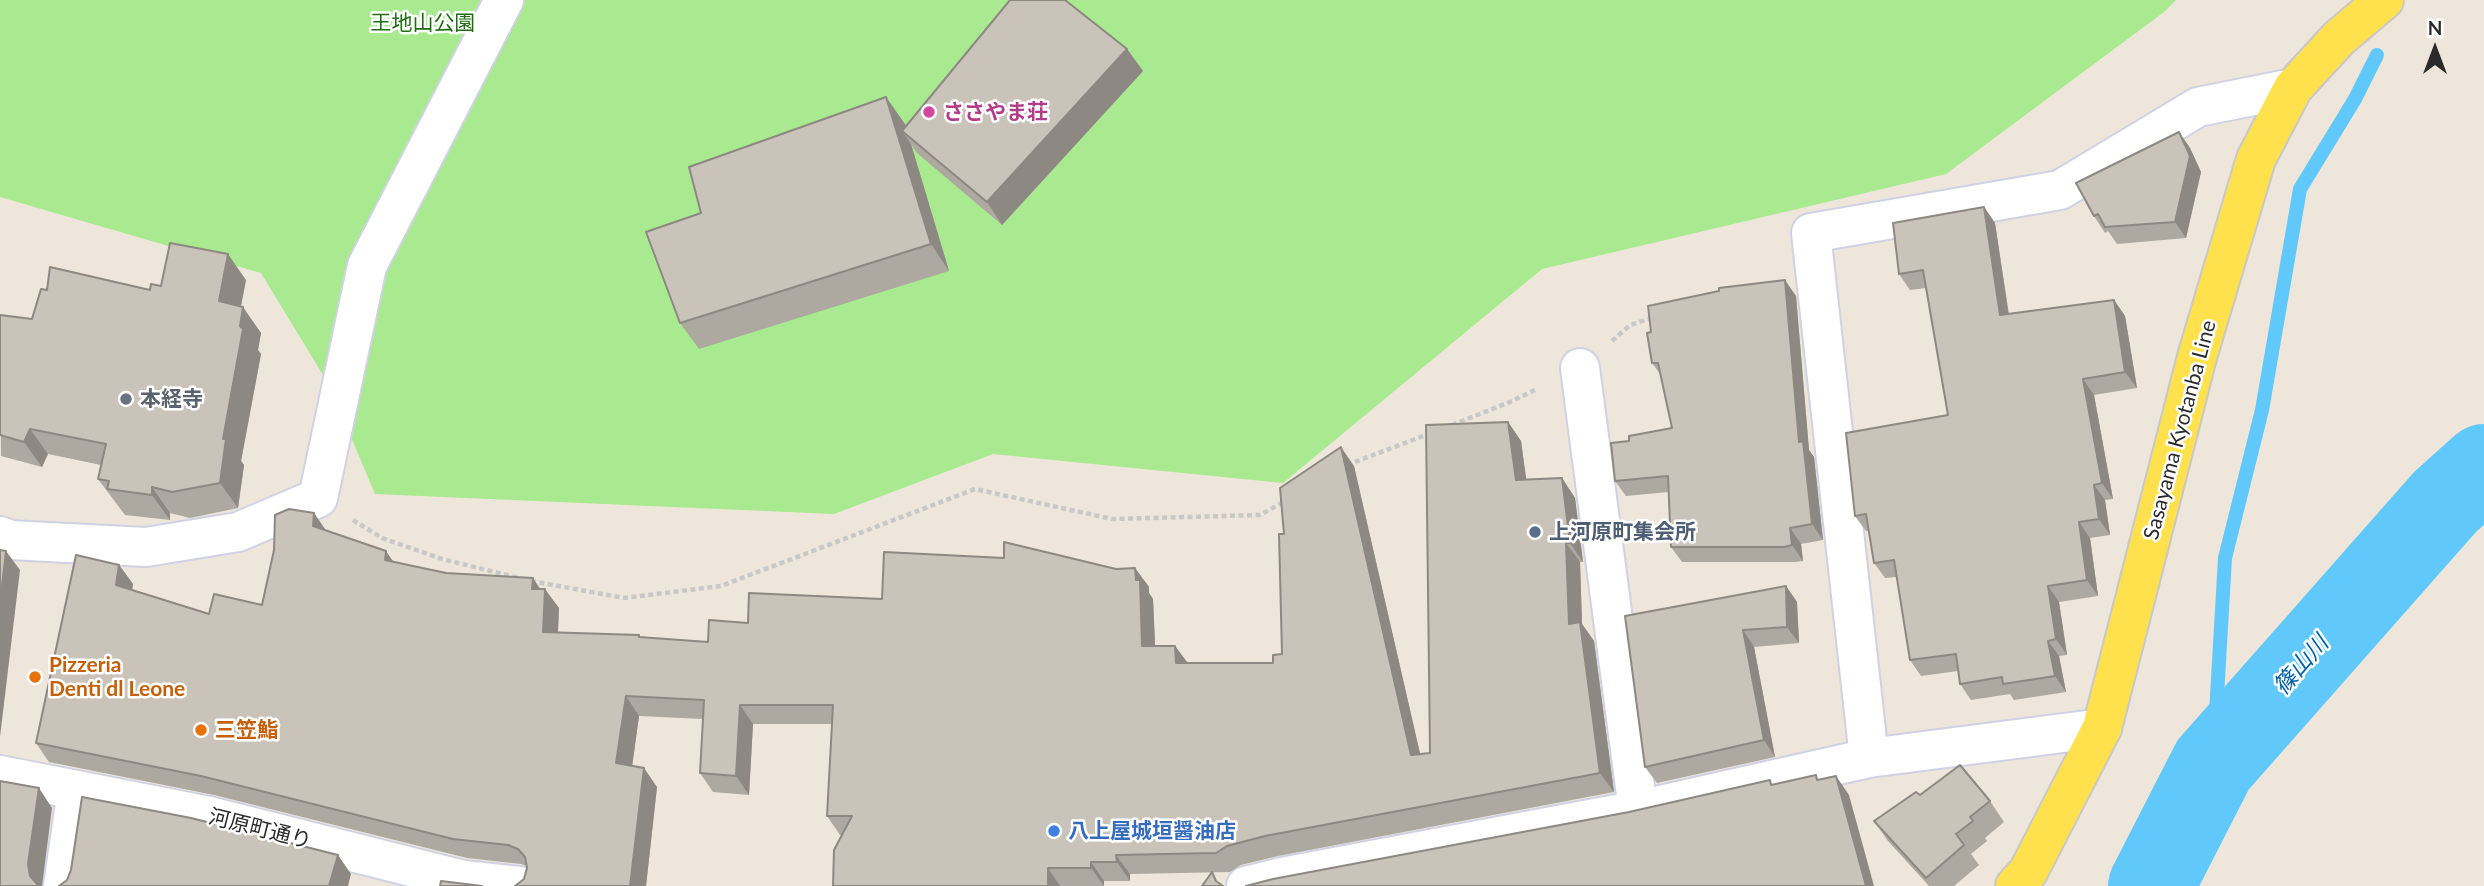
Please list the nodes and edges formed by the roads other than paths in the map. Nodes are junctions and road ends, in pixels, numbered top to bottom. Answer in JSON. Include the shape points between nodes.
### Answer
{"nodes":[{"id":1,"x":504,"y":0,"type":"edge"},
{"id":2,"x":2384,"y":0,"type":"edge"},
{"id":3,"x":2293,"y":88,"type":"junction"},
{"id":4,"x":1580,"y":368,"type":"road end"},
{"id":5,"x":0,"y":536,"type":"edge"},
{"id":6,"x":2102,"y":728,"type":"junction"},
{"id":7,"x":1869,"y":758,"type":"junction"},
{"id":8,"x":0,"y":775,"type":"edge"},
{"id":9,"x":77,"y":790,"type":"junction"},
{"id":10,"x":1638,"y":810,"type":"junction"},
{"id":11,"x":63,"y":886,"type":"edge"},
{"id":12,"x":519,"y":886,"type":"edge"},
{"id":13,"x":1245,"y":886,"type":"edge"},
{"id":14,"x":2015,"y":886,"type":"edge"}],
"edges":[{"from":1,"to":5,"type":"street","via":[[367,266],[318,498],[238,532],[146,547]]},
{"from":2,"to":3,"type":"main road","name":"Sasayama Kyotanba Line","via":[[2339,38]]},
{"from":3,"to":6,"type":"main road","name":"Sasayama Kyotanba Line","via":[[2256,159],[2197,357]]},
{"from":3,"to":7,"type":"street","via":[[2199,107],[2060,190],[1811,233]]},
{"from":4,"to":10,"type":"street"},
{"from":6,"to":7,"type":"street"},
{"from":6,"to":14,"type":"main road","name":"Sasayama Kyotanba Line","via":[[2028,872]]},
{"from":7,"to":10,"type":"street"},
{"from":8,"to":9,"type":"street","name":"河原町通り"},
{"from":9,"to":11,"type":"street"},
{"from":9,"to":12,"type":"street","name":"河原町通り","via":[[209,816],[463,880]]},
{"from":10,"to":13,"type":"street"}]}
